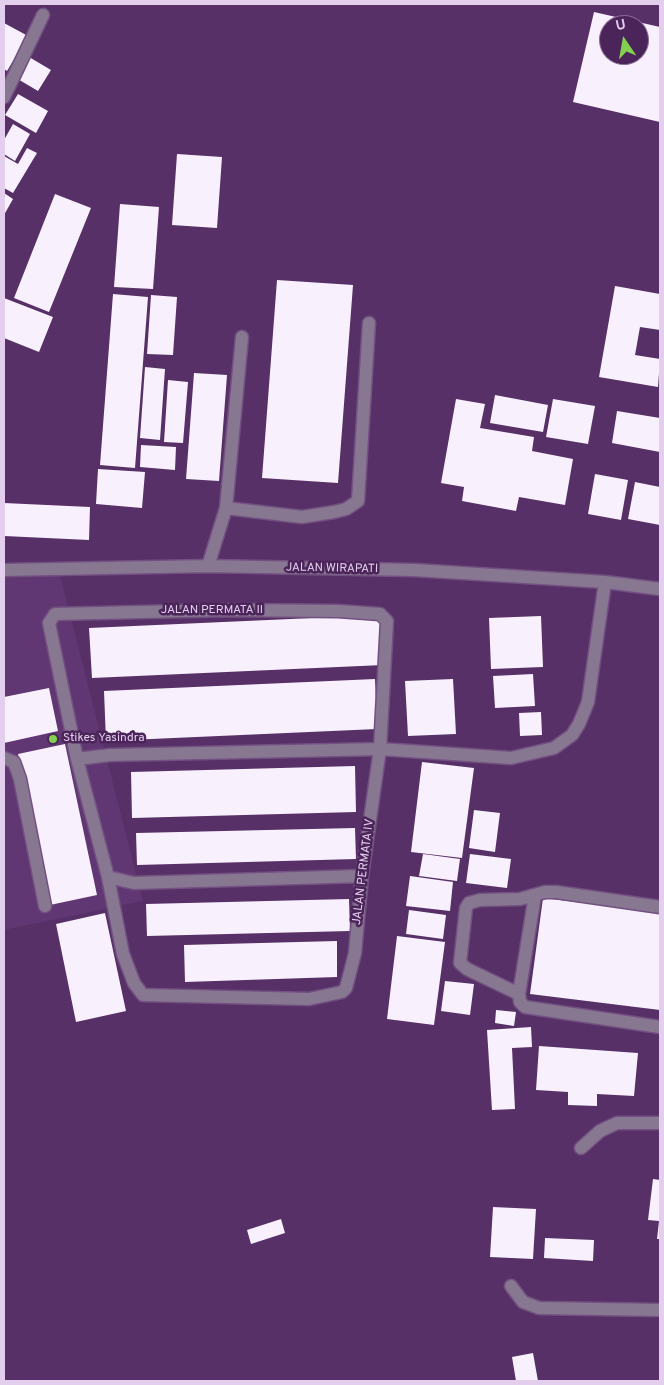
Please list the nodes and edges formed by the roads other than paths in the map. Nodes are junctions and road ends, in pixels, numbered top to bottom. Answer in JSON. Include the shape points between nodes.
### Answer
{"nodes":[{"id":1,"x":43,"y":16,"type":"dead end"},
{"id":2,"x":4,"y":97,"type":"edge"},
{"id":3,"x":369,"y":323,"type":"dead end"},
{"id":4,"x":242,"y":337,"type":"dead end"},
{"id":5,"x":226,"y":508,"type":"junction"},
{"id":6,"x":208,"y":566,"type":"junction"},
{"id":7,"x":4,"y":570,"type":"edge"},
{"id":8,"x":605,"y":582,"type":"junction"},
{"id":9,"x":660,"y":589,"type":"edge"},
{"id":10,"x":380,"y":749,"type":"junction"},
{"id":11,"x":4,"y":758,"type":"edge"},
{"id":12,"x":77,"y":759,"type":"junction"},
{"id":13,"x":362,"y":876,"type":"junction"},
{"id":14,"x":108,"y":877,"type":"junction"},
{"id":15,"x":535,"y":895,"type":"junction"},
{"id":16,"x":45,"y":906,"type":"dead end"},
{"id":17,"x":660,"y":907,"type":"edge"},
{"id":18,"x":518,"y":994,"type":"junction"},
{"id":19,"x":660,"y":1027,"type":"edge"},
{"id":20,"x":660,"y":1123,"type":"edge"},
{"id":21,"x":581,"y":1148,"type":"dead end"},
{"id":22,"x":511,"y":1286,"type":"dead end"},
{"id":23,"x":660,"y":1310,"type":"edge"}],
"edges":[{"from":1,"to":2,"type":"street"},
{"from":3,"to":5,"type":"street","via":[[358,502],[346,509],[302,517]]},
{"from":4,"to":5,"type":"street"},
{"from":5,"to":6,"type":"street"},
{"from":6,"to":7,"type":"street","name":"JALAN WIRAPATI"},
{"from":6,"to":8,"type":"street","name":"JALAN WIRAPATI","via":[[414,570]]},
{"from":8,"to":9,"type":"street","name":"JALAN WIRAPATI"},
{"from":8,"to":10,"type":"street","via":[[588,702],[579,724],[563,742],[536,754],[511,758]]},
{"from":10,"to":12,"type":"street"},
{"from":10,"to":12,"type":"street","name":"JALAN PERMATA II","via":[[388,626],[385,616],[227,610],[61,612],[55,614],[49,623]]},
{"from":10,"to":13,"type":"street","name":"JALAN PERMATA IV"},
{"from":11,"to":16,"type":"street","via":[[14,762],[20,779]]},
{"from":12,"to":14,"type":"street"},
{"from":13,"to":14,"type":"street","via":[[134,883]]},
{"from":13,"to":14,"type":"street","name":"JALAN PERMATA IV","via":[[356,953],[346,988],[335,995],[309,998],[143,995],[134,983],[123,954]]},
{"from":15,"to":17,"type":"street","via":[[556,892]]},
{"from":15,"to":18,"type":"street"},
{"from":15,"to":18,"type":"street","via":[[520,899],[476,900],[466,908],[460,963]]},
{"from":18,"to":19,"type":"street","via":[[525,1007]]},
{"from":20,"to":21,"type":"street","via":[[616,1124],[600,1131]]},
{"from":22,"to":23,"type":"street","via":[[524,1302],[539,1308]]}]}
